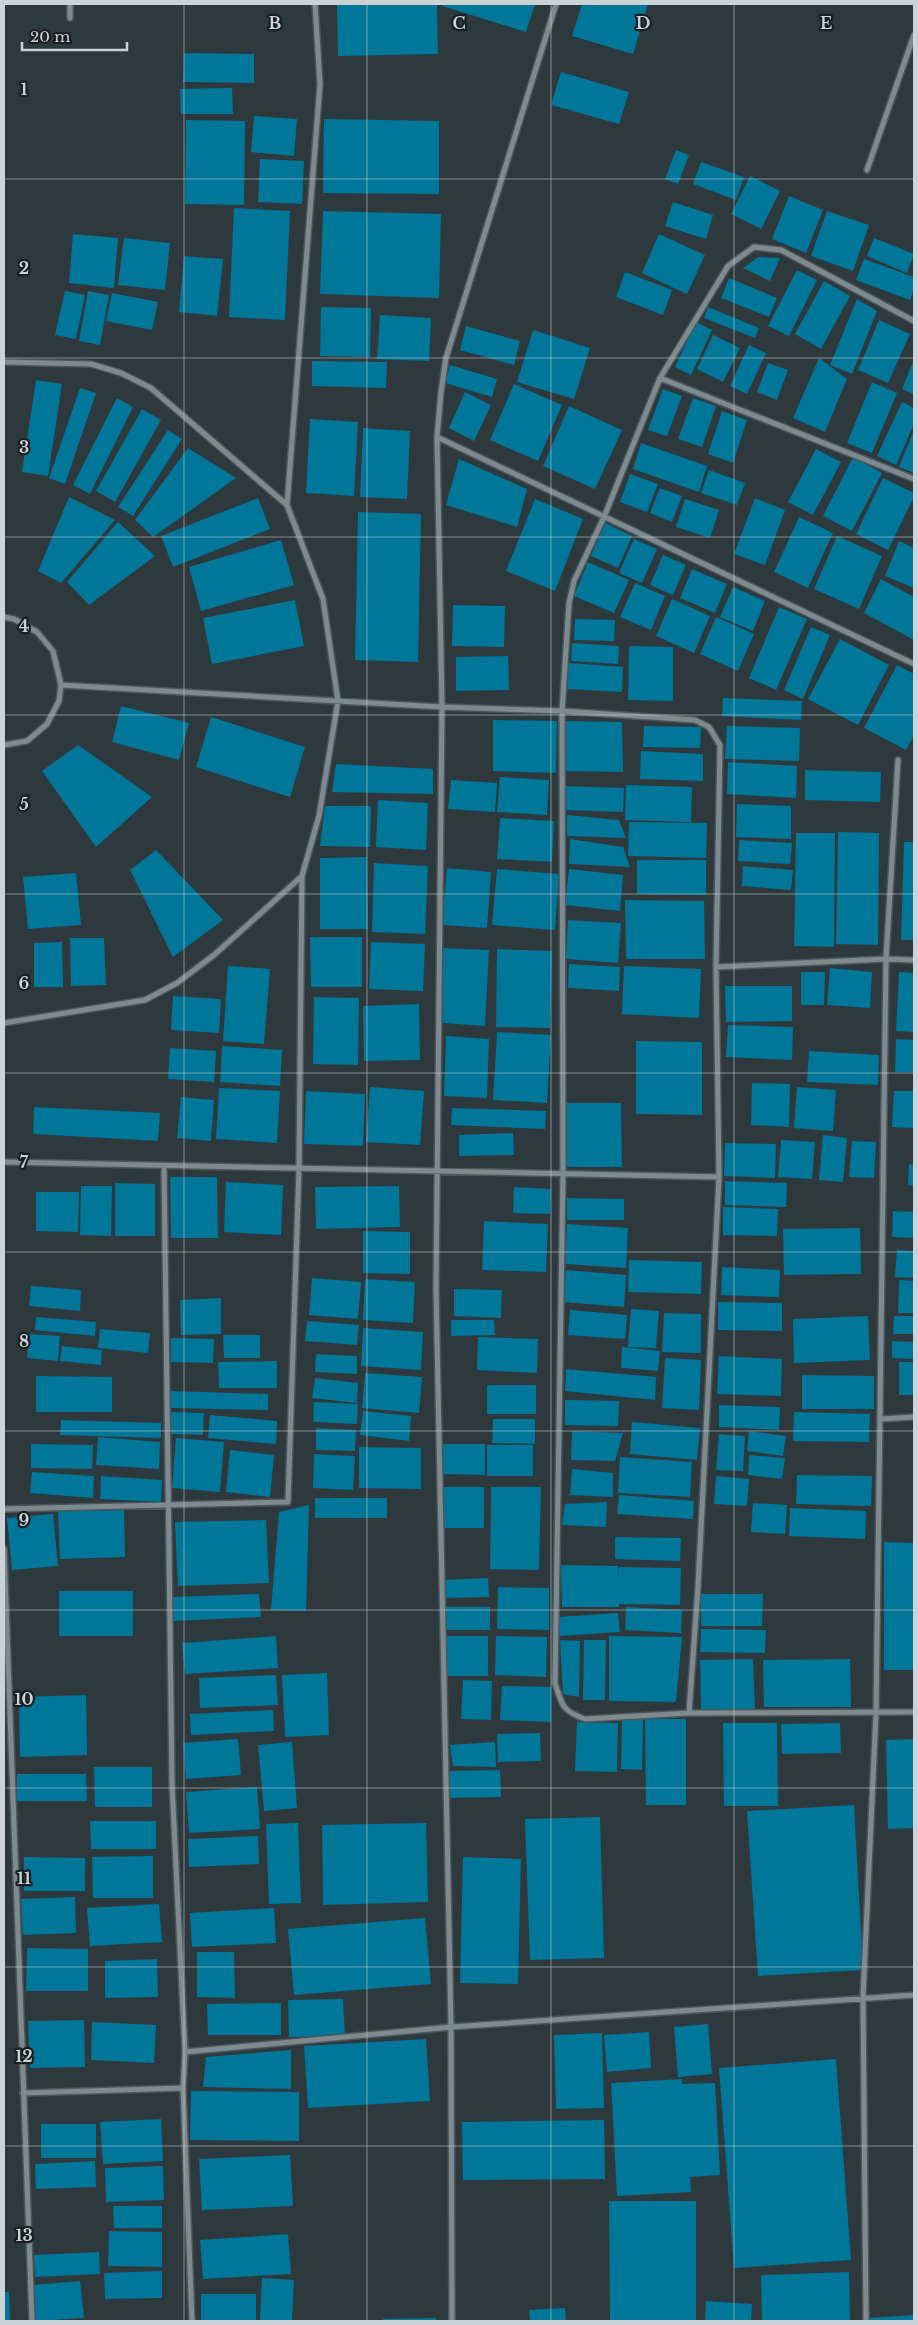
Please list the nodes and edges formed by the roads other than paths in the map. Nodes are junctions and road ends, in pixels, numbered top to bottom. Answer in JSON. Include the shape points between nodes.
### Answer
{"nodes":[{"id":1,"x":70,"y":4,"type":"edge"},
{"id":2,"x":315,"y":4,"type":"edge"},
{"id":3,"x":556,"y":4,"type":"edge"},
{"id":4,"x":70,"y":18,"type":"dead end"},
{"id":5,"x":914,"y":34,"type":"edge"},
{"id":6,"x":867,"y":170,"type":"dead end"},
{"id":7,"x":914,"y":321,"type":"edge"},
{"id":8,"x":4,"y":362,"type":"edge"},
{"id":9,"x":660,"y":378,"type":"junction"},
{"id":10,"x":437,"y":437,"type":"junction"},
{"id":11,"x":914,"y":479,"type":"edge"},
{"id":12,"x":287,"y":505,"type":"junction"},
{"id":13,"x":604,"y":517,"type":"junction"},
{"id":14,"x":4,"y":617,"type":"edge"},
{"id":15,"x":914,"y":664,"type":"edge"},
{"id":16,"x":61,"y":685,"type":"junction"},
{"id":17,"x":338,"y":701,"type":"junction"},
{"id":18,"x":442,"y":707,"type":"junction"},
{"id":19,"x":562,"y":710,"type":"junction"},
{"id":20,"x":4,"y":745,"type":"edge"},
{"id":21,"x":898,"y":760,"type":"dead end"},
{"id":22,"x":302,"y":876,"type":"junction"},
{"id":23,"x":886,"y":959,"type":"junction"},
{"id":24,"x":914,"y":960,"type":"edge"},
{"id":25,"x":716,"y":967,"type":"junction"},
{"id":26,"x":4,"y":1023,"type":"edge"},
{"id":27,"x":4,"y":1162,"type":"edge"},
{"id":28,"x":164,"y":1166,"type":"junction"},
{"id":29,"x":299,"y":1170,"type":"junction"},
{"id":30,"x":436,"y":1171,"type":"junction"},
{"id":31,"x":563,"y":1173,"type":"junction"},
{"id":32,"x":719,"y":1177,"type":"junction"},
{"id":33,"x":914,"y":1417,"type":"edge"},
{"id":34,"x":880,"y":1419,"type":"junction"},
{"id":35,"x":168,"y":1503,"type":"junction"},
{"id":36,"x":4,"y":1509,"type":"edge"},
{"id":37,"x":4,"y":1549,"type":"edge"},
{"id":38,"x":689,"y":1712,"type":"junction"},
{"id":39,"x":914,"y":1712,"type":"edge"},
{"id":40,"x":876,"y":1713,"type":"junction"},
{"id":41,"x":914,"y":1996,"type":"edge"},
{"id":42,"x":863,"y":1997,"type":"junction"},
{"id":43,"x":451,"y":2027,"type":"junction"},
{"id":44,"x":185,"y":2052,"type":"junction"},
{"id":45,"x":183,"y":2088,"type":"junction"},
{"id":46,"x":23,"y":2093,"type":"junction"},
{"id":47,"x":32,"y":2321,"type":"edge"},
{"id":48,"x":192,"y":2321,"type":"edge"},
{"id":49,"x":452,"y":2321,"type":"edge"},
{"id":50,"x":866,"y":2321,"type":"edge"}],
"edges":[{"from":1,"to":4,"type":"street"},
{"from":2,"to":12,"type":"street","via":[[320,84]]},
{"from":3,"to":10,"type":"street","via":[[446,358]]},
{"from":5,"to":6,"type":"street"},
{"from":7,"to":9,"type":"street","via":[[781,250],[754,247],[728,266]]},
{"from":8,"to":12,"type":"street","via":[[91,364],[121,373],[151,388]]},
{"from":9,"to":11,"type":"street"},
{"from":9,"to":13,"type":"street"},
{"from":10,"to":13,"type":"street"},
{"from":10,"to":18,"type":"street"},
{"from":12,"to":17,"type":"street","via":[[323,599]]},
{"from":13,"to":15,"type":"street"},
{"from":13,"to":19,"type":"street","via":[[574,581],[569,602]]},
{"from":14,"to":16,"type":"street","via":[[37,632],[48,645],[53,651]]},
{"from":16,"to":17,"type":"street"},
{"from":16,"to":20,"type":"street","via":[[59,701],[47,724],[27,740]]},
{"from":17,"to":18,"type":"street"},
{"from":17,"to":22,"type":"street","via":[[319,816]]},
{"from":18,"to":19,"type":"street"},
{"from":18,"to":30,"type":"street"},
{"from":19,"to":25,"type":"street","via":[[695,720],[709,727],[720,745]]},
{"from":19,"to":31,"type":"street"},
{"from":21,"to":23,"type":"street"},
{"from":22,"to":26,"type":"street","via":[[214,955],[177,983],[145,1000]]},
{"from":22,"to":29,"type":"street"},
{"from":23,"to":24,"type":"street"},
{"from":23,"to":25,"type":"street"},
{"from":23,"to":34,"type":"street"},
{"from":25,"to":32,"type":"street"},
{"from":27,"to":28,"type":"street"},
{"from":28,"to":29,"type":"street"},
{"from":28,"to":35,"type":"street"},
{"from":29,"to":30,"type":"street"},
{"from":29,"to":35,"type":"street","via":[[288,1502]]},
{"from":30,"to":31,"type":"street"},
{"from":30,"to":43,"type":"street"},
{"from":31,"to":32,"type":"street"},
{"from":31,"to":38,"type":"street","via":[[555,1683],[562,1706],[585,1719]]},
{"from":32,"to":38,"type":"street"},
{"from":33,"to":34,"type":"street"},
{"from":34,"to":40,"type":"street"},
{"from":35,"to":36,"type":"street"},
{"from":35,"to":44,"type":"street","via":[[172,1784]]},
{"from":37,"to":46,"type":"street"},
{"from":38,"to":40,"type":"street"},
{"from":39,"to":40,"type":"street"},
{"from":40,"to":42,"type":"street"},
{"from":41,"to":42,"type":"street"},
{"from":42,"to":43,"type":"street"},
{"from":42,"to":50,"type":"street"},
{"from":43,"to":44,"type":"street"},
{"from":43,"to":49,"type":"street"},
{"from":44,"to":45,"type":"street"},
{"from":45,"to":46,"type":"street"},
{"from":45,"to":48,"type":"street"},
{"from":46,"to":47,"type":"street"}]}
